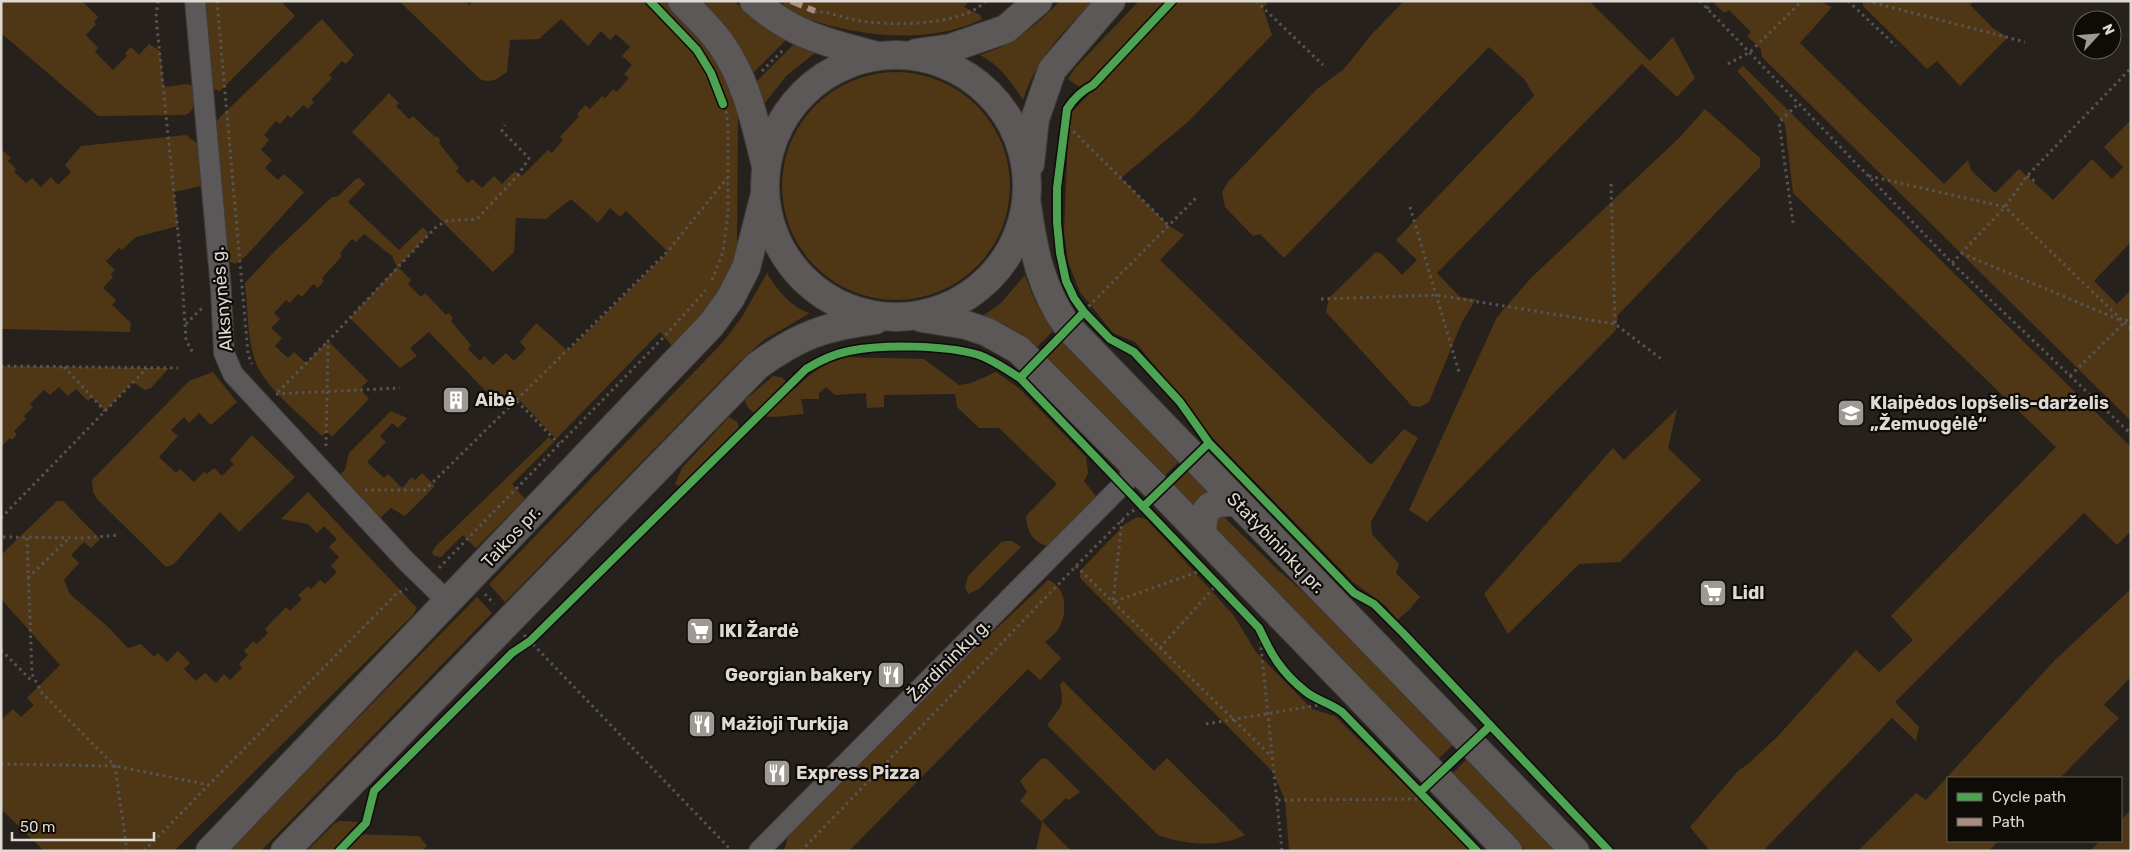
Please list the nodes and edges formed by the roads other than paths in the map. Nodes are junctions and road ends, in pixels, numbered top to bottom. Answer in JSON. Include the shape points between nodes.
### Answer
{"nodes":[{"id":1,"x":195,"y":1,"type":"edge"},
{"id":2,"x":682,"y":1,"type":"edge"},
{"id":3,"x":754,"y":1,"type":"edge"},
{"id":4,"x":1038,"y":1,"type":"edge"},
{"id":5,"x":1111,"y":1,"type":"edge"},
{"id":6,"x":892,"y":55,"type":"junction"},
{"id":7,"x":766,"y":181,"type":"junction"},
{"id":8,"x":1027,"y":194,"type":"junction"},
{"id":9,"x":902,"y":317,"type":"junction"},
{"id":10,"x":1138,"y":469,"type":"junction"},
{"id":11,"x":1236,"y":502,"type":"junction"},
{"id":12,"x":1203,"y":535,"type":"junction"},
{"id":13,"x":448,"y":602,"type":"junction"},
{"id":14,"x":210,"y":851,"type":"edge"},
{"id":15,"x":285,"y":851,"type":"edge"},
{"id":16,"x":759,"y":851,"type":"edge"},
{"id":17,"x":1508,"y":851,"type":"edge"},
{"id":18,"x":1575,"y":851,"type":"edge"}],
"edges":[{"from":1,"to":13,"type":"street","name":"Alksnynės g.","via":[[224,353],[233,374],[433,574]]},
{"from":2,"to":7,"type":"main road","via":[[720,43],[745,88]]},
{"from":3,"to":6,"type":"main road","via":[[778,20],[819,41]]},
{"from":4,"to":6,"type":"main road","via":[[1006,29],[976,41],[951,48]]},
{"from":5,"to":8,"type":"main road","via":[[1052,70],[1035,119]]},
{"from":6,"to":7,"type":"main road","name":"Taikos pr.","via":[[856,61],[833,71],[807,90],[782,122],[772,144]]},
{"from":6,"to":8,"type":"main road","via":[[929,59],[952,67],[991,96],[1018,137],[1025,160]]},
{"from":7,"to":9,"type":"main road","via":[[769,218],[777,240],[788,261],[804,280],[844,307],[866,314]]},
{"from":7,"to":13,"type":"main road","name":"Taikos pr.","via":[[746,268],[730,299],[711,325]]},
{"from":8,"to":9,"type":"main road","via":[[1021,229],[1011,251],[991,277],[960,302],[937,312]]},
{"from":8,"to":11,"type":"main road","name":"Statybininkų pr.","via":[[1033,249],[1056,311],[1083,344]]},
{"from":9,"to":10,"type":"main road","via":[[966,325],[987,332],[1019,350]]},
{"from":9,"to":15,"type":"main road","via":[[836,325],[803,336],[757,366]]},
{"from":10,"to":12,"type":"main road"},
{"from":10,"to":16,"type":"street","name":"Žardininkų g."},
{"from":11,"to":12,"type":"main road","via":[[1220,501],[1211,506],[1202,522]]},
{"from":11,"to":18,"type":"main road","name":"Statybininkų pr."},
{"from":12,"to":17,"type":"main road"},
{"from":13,"to":14,"type":"main road","name":"Taikos pr."}]}
